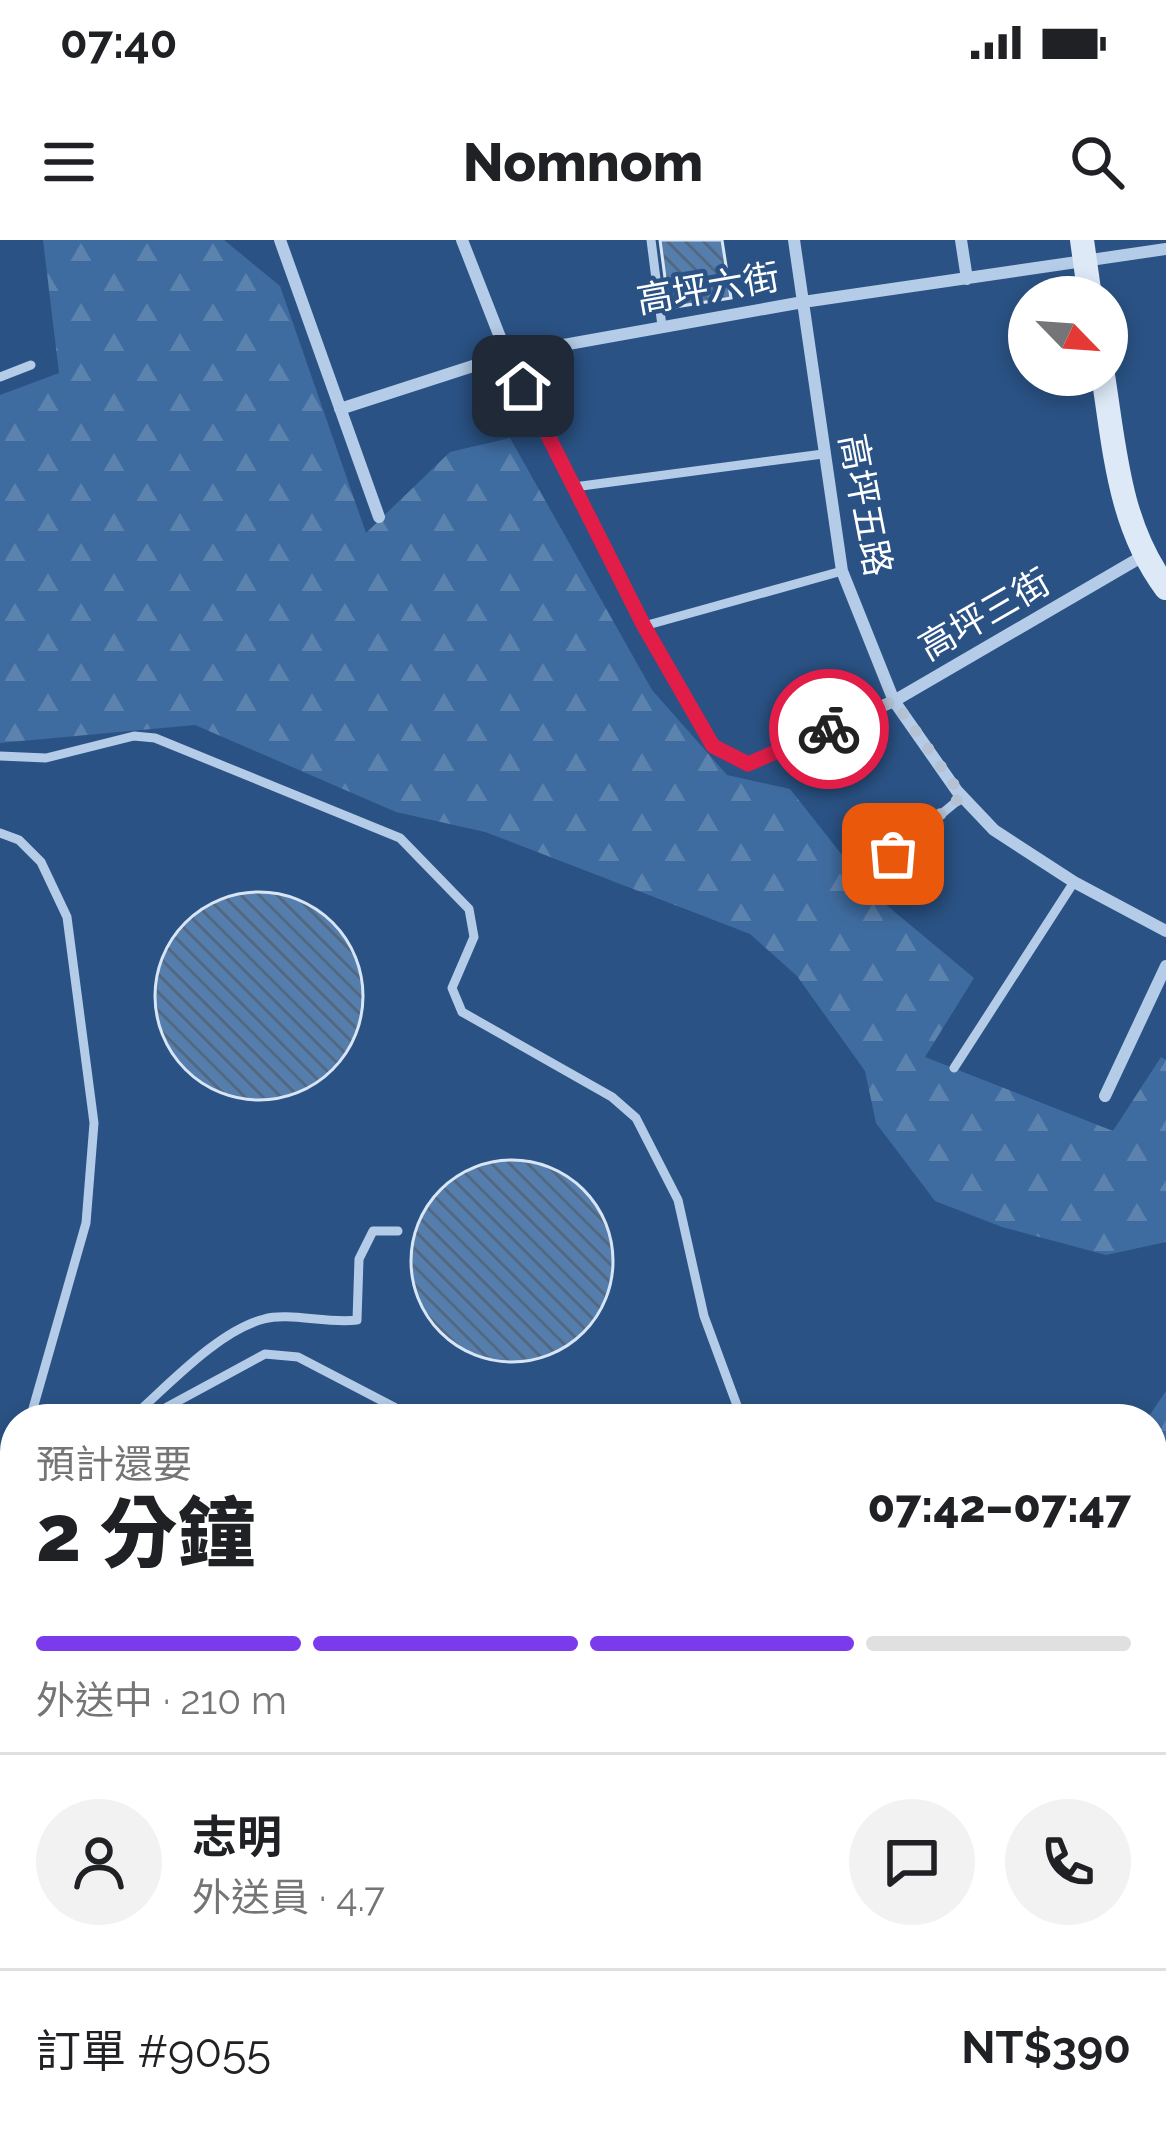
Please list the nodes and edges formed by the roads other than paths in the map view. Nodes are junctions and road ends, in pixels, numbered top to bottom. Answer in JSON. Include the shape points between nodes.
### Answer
{"nodes":[{"id":1,"x":280,"y":240,"type":"edge"},
{"id":2,"x":462,"y":240,"type":"edge"},
{"id":3,"x":651,"y":240,"type":"edge"},
{"id":4,"x":794,"y":240,"type":"edge"},
{"id":5,"x":961,"y":240,"type":"edge"},
{"id":6,"x":1166,"y":249,"type":"edge"},
{"id":7,"x":1083,"y":250,"type":"edge"},
{"id":8,"x":967,"y":279,"type":"junction"},
{"id":9,"x":803,"y":302,"type":"junction"},
{"id":10,"x":662,"y":326,"type":"junction"},
{"id":11,"x":507,"y":355,"type":"junction"},
{"id":12,"x":32,"y":365,"type":"dead end"},
{"id":13,"x":0,"y":377,"type":"edge"},
{"id":14,"x":1106,"y":396,"type":"edge"},
{"id":15,"x":340,"y":409,"type":"junction"},
{"id":16,"x":823,"y":454,"type":"junction"},
{"id":17,"x":574,"y":487,"type":"junction"},
{"id":18,"x":379,"y":517,"type":"dead end"},
{"id":19,"x":1143,"y":556,"type":"junction"},
{"id":20,"x":842,"y":571,"type":"junction"},
{"id":21,"x":1166,"y":588,"type":"edge"},
{"id":22,"x":644,"y":626,"type":"junction"},
{"id":23,"x":894,"y":701,"type":"junction"},
{"id":24,"x":0,"y":756,"type":"edge"},
{"id":25,"x":962,"y":796,"type":"junction"},
{"id":26,"x":0,"y":833,"type":"edge"},
{"id":27,"x":871,"y":864,"type":"dead end"},
{"id":28,"x":1074,"y":882,"type":"junction"},
{"id":29,"x":1166,"y":931,"type":"edge"},
{"id":30,"x":1166,"y":966,"type":"edge"},
{"id":31,"x":954,"y":1068,"type":"dead end"},
{"id":32,"x":1105,"y":1096,"type":"dead end"},
{"id":33,"x":398,"y":1232,"type":"dead end"},
{"id":34,"x":34,"y":1404,"type":"edge"},
{"id":35,"x":148,"y":1404,"type":"edge"},
{"id":36,"x":173,"y":1404,"type":"edge"},
{"id":37,"x":388,"y":1404,"type":"edge"},
{"id":38,"x":736,"y":1404,"type":"edge"}],
"edges":[{"from":1,"to":15,"type":"street"},
{"from":2,"to":11,"type":"street","name":"高坪三街"},
{"from":3,"to":10,"type":"lane"},
{"from":4,"to":9,"type":"street","name":"高坪五路"},
{"from":5,"to":8,"type":"street"},
{"from":6,"to":7,"type":"street","name":"高坪六街"},
{"from":7,"to":8,"type":"street","name":"高坪六街"},
{"from":8,"to":9,"type":"street","name":"高坪六街"},
{"from":9,"to":10,"type":"street","name":"高坪六街"},
{"from":9,"to":16,"type":"street","name":"高坪五路"},
{"from":10,"to":11,"type":"street","name":"高坪六街"},
{"from":11,"to":15,"type":"street","name":"高坪六街"},
{"from":11,"to":17,"type":"street","name":"高坪三街"},
{"from":12,"to":13,"type":"lane"},
{"from":14,"to":19,"type":"street","via":[[1120,483]]},
{"from":15,"to":18,"type":"street"},
{"from":16,"to":17,"type":"lane"},
{"from":16,"to":20,"type":"street","name":"高坪五路"},
{"from":17,"to":22,"type":"street","name":"高坪三街"},
{"from":19,"to":21,"type":"street"},
{"from":19,"to":23,"type":"street","name":"高坪三街"},
{"from":20,"to":22,"type":"lane"},
{"from":20,"to":23,"type":"street","name":"高坪五路"},
{"from":22,"to":23,"type":"street","name":"高坪三街","via":[[713,746],[748,764]]},
{"from":23,"to":25,"type":"street","name":"高坪五路"},
{"from":24,"to":38,"type":"lane","via":[[46,758],[155,738],[400,838],[469,909],[474,937],[452,988],[462,1012],[612,1097],[655,1149],[678,1201],[704,1316]]},
{"from":25,"to":27,"type":"lane"},
{"from":25,"to":28,"type":"street","name":"高坪五路","via":[[994,830]]},
{"from":26,"to":34,"type":"lane","via":[[41,862],[67,917],[94,1124],[86,1223]]},
{"from":28,"to":29,"type":"street","name":"高坪五路"},
{"from":28,"to":31,"type":"lane"},
{"from":30,"to":32,"type":"street"},
{"from":33,"to":35,"type":"lane","via":[[373,1231],[358,1259],[357,1320],[266,1318],[227,1336]]},
{"from":36,"to":37,"type":"lane","via":[[265,1354],[298,1357]]}]}
